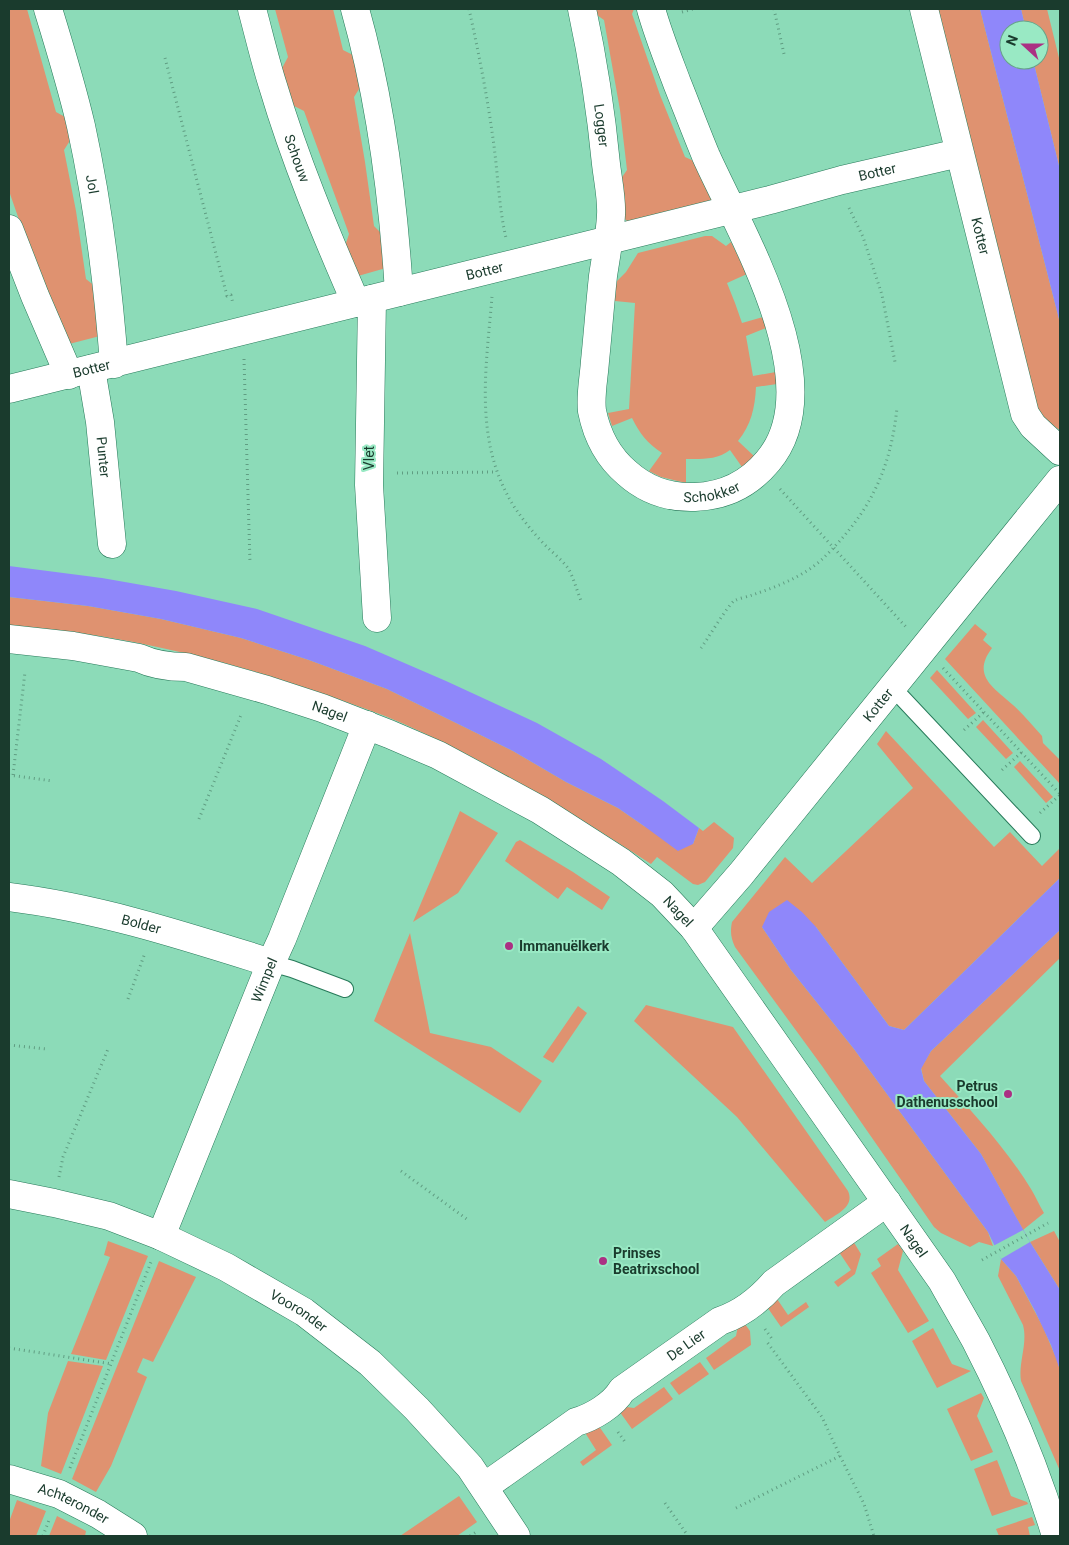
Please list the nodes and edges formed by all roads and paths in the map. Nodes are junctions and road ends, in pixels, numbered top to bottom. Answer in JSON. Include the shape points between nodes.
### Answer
{"nodes":[{"id":1,"x":48,"y":9,"type":"edge"},
{"id":2,"x":252,"y":9,"type":"edge"},
{"id":3,"x":355,"y":9,"type":"edge"},
{"id":4,"x":469,"y":9,"type":"edge"},
{"id":5,"x":582,"y":9,"type":"edge"},
{"id":6,"x":651,"y":9,"type":"edge"},
{"id":7,"x":774,"y":9,"type":"edge"},
{"id":8,"x":924,"y":9,"type":"edge"},
{"id":9,"x":784,"y":54,"type":"dead end"},
{"id":10,"x":165,"y":58,"type":"dead end"},
{"id":11,"x":960,"y":153,"type":"junction"},
{"id":12,"x":842,"y":180,"type":"junction"},
{"id":13,"x":732,"y":210,"type":"junction"},
{"id":14,"x":503,"y":226,"type":"dead end"},
{"id":15,"x":9,"y":229,"type":"edge"},
{"id":16,"x":608,"y":241,"type":"junction"},
{"id":17,"x":488,"y":270,"type":"junction"},
{"id":18,"x":399,"y":292,"type":"junction"},
{"id":19,"x":231,"y":294,"type":"dead end"},
{"id":20,"x":364,"y":301,"type":"junction"},
{"id":21,"x":244,"y":352,"type":"dead end"},
{"id":22,"x":895,"y":362,"type":"dead end"},
{"id":23,"x":91,"y":369,"type":"junction"},
{"id":24,"x":9,"y":389,"type":"edge"},
{"id":25,"x":898,"y":408,"type":"dead end"},
{"id":26,"x":1060,"y":451,"type":"edge"},
{"id":27,"x":761,"y":469,"type":"junction"},
{"id":28,"x":496,"y":472,"type":"junction"},
{"id":29,"x":369,"y":474,"type":"junction"},
{"id":30,"x":1060,"y":480,"type":"edge"},
{"id":31,"x":112,"y":544,"type":"dead end"},
{"id":32,"x":834,"y":547,"type":"junction"},
{"id":33,"x":250,"y":563,"type":"dead end"},
{"id":34,"x":582,"y":603,"type":"dead end"},
{"id":35,"x":376,"y":618,"type":"dead end"},
{"id":36,"x":910,"y":635,"type":"dead end"},
{"id":37,"x":9,"y":639,"type":"edge"},
{"id":38,"x":701,"y":648,"type":"dead end"},
{"id":39,"x":937,"y":662,"type":"dead end"},
{"id":40,"x":25,"y":672,"type":"dead end"},
{"id":41,"x":893,"y":688,"type":"junction"},
{"id":42,"x":241,"y":715,"type":"dead end"},
{"id":43,"x":367,"y":725,"type":"junction"},
{"id":44,"x":11,"y":775,"type":"edge"},
{"id":45,"x":53,"y":781,"type":"dead end"},
{"id":46,"x":1060,"y":794,"type":"edge"},
{"id":47,"x":199,"y":819,"type":"dead end"},
{"id":48,"x":1032,"y":836,"type":"dead end"},
{"id":49,"x":9,"y":897,"type":"edge"},
{"id":50,"x":156,"y":927,"type":"junction"},
{"id":51,"x":694,"y":928,"type":"junction"},
{"id":52,"x":271,"y":963,"type":"junction"},
{"id":53,"x":345,"y":989,"type":"dead end"},
{"id":54,"x":128,"y":1000,"type":"dead end"},
{"id":55,"x":9,"y":1045,"type":"edge"},
{"id":56,"x":47,"y":1049,"type":"dead end"},
{"id":57,"x":108,"y":1049,"type":"dead end"},
{"id":58,"x":401,"y":1171,"type":"dead end"},
{"id":59,"x":9,"y":1194,"type":"edge"},
{"id":60,"x":887,"y":1202,"type":"junction"},
{"id":61,"x":54,"y":1203,"type":"junction"},
{"id":62,"x":468,"y":1220,"type":"dead end"},
{"id":63,"x":1048,"y":1223,"type":"dead end"},
{"id":64,"x":161,"y":1236,"type":"junction"},
{"id":65,"x":982,"y":1260,"type":"dead end"},
{"id":66,"x":768,"y":1342,"type":"dead end"},
{"id":67,"x":9,"y":1348,"type":"edge"},
{"id":68,"x":112,"y":1364,"type":"junction"},
{"id":69,"x":840,"y":1456,"type":"junction"},
{"id":70,"x":9,"y":1479,"type":"edge"},
{"id":71,"x":484,"y":1487,"type":"junction"},
{"id":72,"x":59,"y":1494,"type":"junction"},
{"id":73,"x":665,"y":1502,"type":"dead end"},
{"id":74,"x":736,"y":1508,"type":"dead end"},
{"id":75,"x":42,"y":1536,"type":"edge"},
{"id":76,"x":133,"y":1536,"type":"edge"},
{"id":77,"x":516,"y":1536,"type":"edge"},
{"id":78,"x":688,"y":1536,"type":"edge"},
{"id":79,"x":874,"y":1536,"type":"edge"},
{"id":80,"x":1056,"y":1536,"type":"edge"}],
"edges":[{"from":1,"to":23,"type":"street","name":"Jol","via":[[81,126],[105,270]]},
{"from":2,"to":20,"type":"street","name":"Schouw","via":[[273,88],[298,161],[321,219]]},
{"from":3,"to":18,"type":"street","via":[[374,91],[389,180]]},
{"from":4,"to":14,"type":"path","via":[[487,101]]},
{"from":5,"to":16,"type":"street","name":"Logger","via":[[604,137],[611,213]]},
{"from":6,"to":13,"type":"street","via":[[693,124]]},
{"from":7,"to":9,"type":"path"},
{"from":8,"to":11,"type":"street","name":"Kotter"},
{"from":10,"to":19,"type":"path","via":[[227,296]]},
{"from":11,"to":12,"type":"street","name":"Botter"},
{"from":11,"to":26,"type":"street","name":"Kotter","via":[[1025,414],[1032,426]]},
{"from":12,"to":13,"type":"street","name":"Botter"},
{"from":12,"to":22,"type":"path","via":[[846,202],[863,237],[882,295]]},
{"from":13,"to":16,"type":"street","name":"Botter"},
{"from":13,"to":27,"type":"street","name":"Schokker","via":[[769,293],[790,373],[787,425],[772,457]]},
{"from":15,"to":23,"type":"street","via":[[35,296]]},
{"from":16,"to":17,"type":"street","name":"Botter"},
{"from":16,"to":27,"type":"street","name":"Schokker","via":[[592,402],[604,447],[631,477],[671,495],[719,494],[739,486]]},
{"from":17,"to":18,"type":"street","name":"Botter"},
{"from":17,"to":28,"type":"path","via":[[493,290],[485,405],[487,433]]},
{"from":18,"to":20,"type":"street","name":"Botter"},
{"from":20,"to":23,"type":"street","name":"Botter"},
{"from":20,"to":29,"type":"street","name":"Vlet"},
{"from":21,"to":33,"type":"path"},
{"from":23,"to":24,"type":"street","name":"Botter"},
{"from":23,"to":31,"type":"street","name":"Punter","via":[[100,422]]},
{"from":25,"to":32,"type":"path","via":[[888,460],[878,484],[854,525]]},
{"from":27,"to":32,"type":"path"},
{"from":28,"to":29,"type":"path"},
{"from":28,"to":34,"type":"path","via":[[530,528],[567,567]]},
{"from":29,"to":35,"type":"street","name":"Vlet"},
{"from":30,"to":41,"type":"street","name":"Kotter"},
{"from":32,"to":36,"type":"path","via":[[904,624]]},
{"from":32,"to":38,"type":"path","via":[[805,572],[733,602]]},
{"from":37,"to":43,"type":"street","name":"Nagel","via":[[73,646],[186,667]]},
{"from":39,"to":46,"type":"path"},
{"from":40,"to":44,"type":"path"},
{"from":41,"to":48,"type":"lane"},
{"from":41,"to":51,"type":"street","name":"Kotter"},
{"from":42,"to":47,"type":"path"},
{"from":43,"to":51,"type":"street","name":"Nagel","via":[[438,755],[587,839],[656,889]]},
{"from":43,"to":52,"type":"street","name":"Wimpel"},
{"from":44,"to":45,"type":"path"},
{"from":49,"to":50,"type":"street","name":"Bolder"},
{"from":50,"to":52,"type":"street","name":"Bolder"},
{"from":50,"to":54,"type":"path"},
{"from":51,"to":60,"type":"street","name":"Nagel"},
{"from":52,"to":53,"type":"lane"},
{"from":52,"to":64,"type":"street","name":"Wimpel"},
{"from":55,"to":56,"type":"path"},
{"from":57,"to":61,"type":"path","via":[[63,1157]]},
{"from":58,"to":62,"type":"path"},
{"from":59,"to":61,"type":"street","name":"Vooronder"},
{"from":60,"to":71,"type":"street","name":"De Lier","via":[[774,1283],[733,1317],[720,1321],[622,1390],[617,1398],[588,1419],[576,1422]]},
{"from":60,"to":80,"type":"street","name":"Nagel","via":[[942,1281],[975,1341],[1025,1448]]},
{"from":61,"to":64,"type":"street","name":"Vooronder","via":[[109,1216]]},
{"from":63,"to":65,"type":"path"},
{"from":64,"to":68,"type":"path"},
{"from":64,"to":71,"type":"street","name":"Vooronder","via":[[226,1266],[304,1312],[363,1358],[417,1409]]},
{"from":66,"to":69,"type":"path","via":[[822,1417]]},
{"from":67,"to":68,"type":"path"},
{"from":68,"to":72,"type":"path"},
{"from":69,"to":74,"type":"path"},
{"from":69,"to":79,"type":"path","via":[[864,1504]]},
{"from":70,"to":72,"type":"street","name":"Achteronder"},
{"from":71,"to":77,"type":"street","name":"Vooronder"},
{"from":72,"to":75,"type":"path"},
{"from":72,"to":76,"type":"street","name":"Achteronder"},
{"from":73,"to":78,"type":"path"}]}
